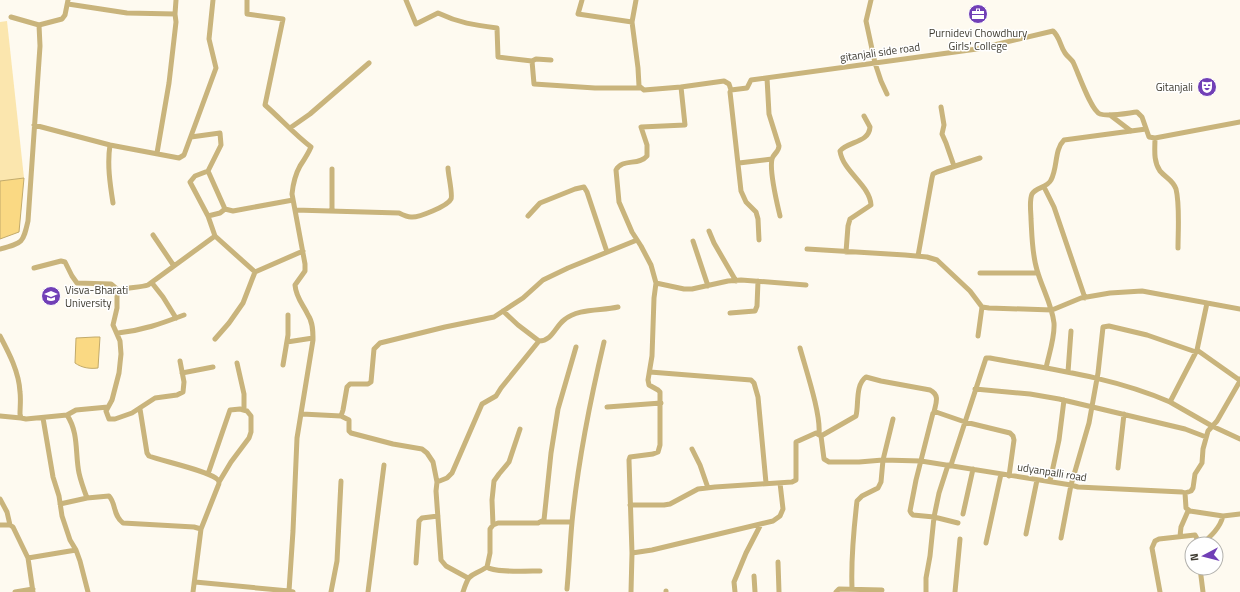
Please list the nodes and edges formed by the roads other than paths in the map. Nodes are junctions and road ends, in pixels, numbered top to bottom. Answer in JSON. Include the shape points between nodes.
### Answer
{"nodes":[{"id":1,"x":176,"y":0,"type":"edge"},
{"id":2,"x":213,"y":0,"type":"edge"},
{"id":3,"x":247,"y":0,"type":"edge"},
{"id":4,"x":406,"y":0,"type":"edge"},
{"id":5,"x":582,"y":0,"type":"edge"},
{"id":6,"x":636,"y":0,"type":"edge"},
{"id":7,"x":871,"y":0,"type":"edge"},
{"id":8,"x":68,"y":2,"type":"edge"},
{"id":9,"x":175,"y":14,"type":"junction"},
{"id":10,"x":11,"y":17,"type":"dead end"},
{"id":11,"x":632,"y":22,"type":"junction"},
{"id":12,"x":39,"y":25,"type":"junction"},
{"id":13,"x":551,"y":60,"type":"dead end"},
{"id":14,"x":532,"y":61,"type":"junction"},
{"id":15,"x":369,"y":63,"type":"dead end"},
{"id":16,"x":875,"y":63,"type":"junction"},
{"id":17,"x":767,"y":78,"type":"junction"},
{"id":18,"x":682,"y":87,"type":"junction"},
{"id":19,"x":641,"y":88,"type":"junction"},
{"id":20,"x":731,"y":90,"type":"junction"},
{"id":21,"x":887,"y":94,"type":"dead end"},
{"id":22,"x":941,"y":107,"type":"dead end"},
{"id":23,"x":1110,"y":115,"type":"junction"},
{"id":24,"x":864,"y":116,"type":"dead end"},
{"id":25,"x":1240,"y":122,"type":"edge"},
{"id":26,"x":34,"y":125,"type":"junction"},
{"id":27,"x":290,"y":128,"type":"junction"},
{"id":28,"x":1146,"y":129,"type":"junction"},
{"id":29,"x":1131,"y":131,"type":"junction"},
{"id":30,"x":191,"y":137,"type":"junction"},
{"id":31,"x":1155,"y":138,"type":"junction"},
{"id":32,"x":110,"y":145,"type":"junction"},
{"id":33,"x":157,"y":153,"type":"junction"},
{"id":34,"x":980,"y":158,"type":"dead end"},
{"id":35,"x":772,"y":159,"type":"junction"},
{"id":36,"x":739,"y":163,"type":"junction"},
{"id":37,"x":954,"y":166,"type":"junction"},
{"id":38,"x":448,"y":168,"type":"dead end"},
{"id":39,"x":332,"y":169,"type":"dead end"},
{"id":40,"x":208,"y":171,"type":"junction"},
{"id":41,"x":1044,"y":187,"type":"junction"},
{"id":42,"x":293,"y":200,"type":"junction"},
{"id":43,"x":113,"y":203,"type":"dead end"},
{"id":44,"x":226,"y":209,"type":"junction"},
{"id":45,"x":295,"y":210,"type":"junction"},
{"id":46,"x":332,"y":211,"type":"junction"},
{"id":47,"x":208,"y":216,"type":"junction"},
{"id":48,"x":528,"y":216,"type":"dead end"},
{"id":49,"x":780,"y":216,"type":"dead end"},
{"id":50,"x":710,"y":231,"type":"dead end"},
{"id":51,"x":153,"y":235,"type":"dead end"},
{"id":52,"x":215,"y":236,"type":"junction"},
{"id":53,"x":637,"y":240,"type":"junction"},
{"id":54,"x":759,"y":240,"type":"dead end"},
{"id":55,"x":693,"y":241,"type":"dead end"},
{"id":56,"x":1178,"y":248,"type":"dead end"},
{"id":57,"x":0,"y":249,"type":"edge"},
{"id":58,"x":807,"y":249,"type":"dead end"},
{"id":59,"x":304,"y":251,"type":"junction"},
{"id":60,"x":607,"y":252,"type":"junction"},
{"id":61,"x":846,"y":252,"type":"junction"},
{"id":62,"x":918,"y":256,"type":"junction"},
{"id":63,"x":174,"y":266,"type":"junction"},
{"id":64,"x":34,"y":268,"type":"dead end"},
{"id":65,"x":255,"y":272,"type":"junction"},
{"id":66,"x":980,"y":273,"type":"dead end"},
{"id":67,"x":1038,"y":273,"type":"junction"},
{"id":68,"x":736,"y":280,"type":"junction"},
{"id":69,"x":758,"y":281,"type":"junction"},
{"id":70,"x":152,"y":283,"type":"junction"},
{"id":71,"x":656,"y":283,"type":"junction"},
{"id":72,"x":806,"y":285,"type":"dead end"},
{"id":73,"x":708,"y":286,"type":"junction"},
{"id":74,"x":118,"y":290,"type":"junction"},
{"id":75,"x":1084,"y":298,"type":"junction"},
{"id":76,"x":1207,"y":303,"type":"junction"},
{"id":77,"x":618,"y":307,"type":"dead end"},
{"id":78,"x":982,"y":307,"type":"junction"},
{"id":79,"x":1240,"y":309,"type":"edge"},
{"id":80,"x":1052,"y":310,"type":"junction"},
{"id":81,"x":503,"y":312,"type":"junction"},
{"id":82,"x":730,"y":313,"type":"dead end"},
{"id":83,"x":184,"y":315,"type":"dead end"},
{"id":84,"x":288,"y":315,"type":"dead end"},
{"id":85,"x":176,"y":318,"type":"junction"},
{"id":86,"x":1071,"y":331,"type":"dead end"},
{"id":87,"x":118,"y":333,"type":"junction"},
{"id":88,"x":0,"y":336,"type":"edge"},
{"id":89,"x":978,"y":336,"type":"dead end"},
{"id":90,"x":313,"y":338,"type":"junction"},
{"id":91,"x":215,"y":339,"type":"dead end"},
{"id":92,"x":539,"y":341,"type":"junction"},
{"id":93,"x":287,"y":342,"type":"junction"},
{"id":94,"x":604,"y":342,"type":"dead end"},
{"id":95,"x":576,"y":347,"type":"dead end"},
{"id":96,"x":800,"y":348,"type":"dead end"},
{"id":97,"x":1196,"y":351,"type":"junction"},
{"id":98,"x":180,"y":361,"type":"dead end"},
{"id":99,"x":237,"y":363,"type":"dead end"},
{"id":100,"x":283,"y":365,"type":"dead end"},
{"id":101,"x":213,"y":367,"type":"dead end"},
{"id":102,"x":1046,"y":368,"type":"junction"},
{"id":103,"x":650,"y":372,"type":"junction"},
{"id":104,"x":1068,"y":372,"type":"junction"},
{"id":105,"x":182,"y":373,"type":"junction"},
{"id":106,"x":1096,"y":378,"type":"junction"},
{"id":107,"x":1240,"y":380,"type":"edge"},
{"id":108,"x":975,"y":389,"type":"junction"},
{"id":109,"x":1064,"y":400,"type":"junction"},
{"id":110,"x":1170,"y":402,"type":"junction"},
{"id":111,"x":661,"y":404,"type":"junction"},
{"id":112,"x":1091,"y":406,"type":"junction"},
{"id":113,"x":607,"y":407,"type":"dead end"},
{"id":114,"x":108,"y":408,"type":"junction"},
{"id":115,"x":140,"y":409,"type":"junction"},
{"id":116,"x":244,"y":409,"type":"junction"},
{"id":117,"x":934,"y":412,"type":"junction"},
{"id":118,"x":302,"y":414,"type":"junction"},
{"id":119,"x":1124,"y":414,"type":"junction"},
{"id":120,"x":67,"y":415,"type":"junction"},
{"id":121,"x":0,"y":416,"type":"edge"},
{"id":122,"x":341,"y":416,"type":"junction"},
{"id":123,"x":21,"y":418,"type":"junction"},
{"id":124,"x":43,"y":418,"type":"junction"},
{"id":125,"x":893,"y":419,"type":"dead end"},
{"id":126,"x":965,"y":422,"type":"junction"},
{"id":127,"x":1212,"y":426,"type":"junction"},
{"id":128,"x":520,"y":428,"type":"dead end"},
{"id":129,"x":820,"y":435,"type":"junction"},
{"id":130,"x":1206,"y":437,"type":"junction"},
{"id":131,"x":1240,"y":439,"type":"edge"},
{"id":132,"x":692,"y":449,"type":"dead end"},
{"id":133,"x":883,"y":460,"type":"junction"},
{"id":134,"x":921,"y":461,"type":"junction"},
{"id":135,"x":384,"y":465,"type":"dead end"},
{"id":136,"x":950,"y":465,"type":"junction"},
{"id":137,"x":1118,"y":468,"type":"dead end"},
{"id":138,"x":973,"y":469,"type":"junction"},
{"id":139,"x":208,"y":474,"type":"junction"},
{"id":140,"x":1001,"y":474,"type":"junction"},
{"id":141,"x":1009,"y":476,"type":"junction"},
{"id":142,"x":1037,"y":480,"type":"junction"},
{"id":143,"x":341,"y":481,"type":"dead end"},
{"id":144,"x":1050,"y":481,"type":"junction"},
{"id":145,"x":219,"y":482,"type":"junction"},
{"id":146,"x":437,"y":482,"type":"junction"},
{"id":147,"x":766,"y":483,"type":"junction"},
{"id":148,"x":780,"y":483,"type":"junction"},
{"id":149,"x":1071,"y":485,"type":"junction"},
{"id":150,"x":708,"y":488,"type":"junction"},
{"id":151,"x":1185,"y":493,"type":"junction"},
{"id":152,"x":87,"y":498,"type":"junction"},
{"id":153,"x":0,"y":499,"type":"edge"},
{"id":154,"x":60,"y":504,"type":"junction"},
{"id":155,"x":630,"y":504,"type":"junction"},
{"id":156,"x":1188,"y":510,"type":"junction"},
{"id":157,"x":963,"y":514,"type":"dead end"},
{"id":158,"x":1240,"y":514,"type":"edge"},
{"id":159,"x":438,"y":516,"type":"junction"},
{"id":160,"x":1223,"y":516,"type":"junction"},
{"id":161,"x":934,"y":517,"type":"junction"},
{"id":162,"x":542,"y":522,"type":"junction"},
{"id":163,"x":572,"y":522,"type":"junction"},
{"id":164,"x":958,"y":523,"type":"dead end"},
{"id":165,"x":761,"y":524,"type":"junction"},
{"id":166,"x":0,"y":525,"type":"edge"},
{"id":167,"x":10,"y":525,"type":"junction"},
{"id":168,"x":493,"y":525,"type":"junction"},
{"id":169,"x":201,"y":529,"type":"junction"},
{"id":170,"x":1026,"y":534,"type":"dead end"},
{"id":171,"x":1180,"y":536,"type":"junction"},
{"id":172,"x":1196,"y":536,"type":"edge"},
{"id":173,"x":1211,"y":536,"type":"edge"},
{"id":174,"x":1061,"y":538,"type":"dead end"},
{"id":175,"x":960,"y":539,"type":"dead end"},
{"id":176,"x":986,"y":543,"type":"dead end"},
{"id":177,"x":76,"y":550,"type":"junction"},
{"id":178,"x":632,"y":552,"type":"junction"},
{"id":179,"x":28,"y":558,"type":"junction"},
{"id":180,"x":778,"y":562,"type":"dead end"},
{"id":181,"x":416,"y":563,"type":"dead end"},
{"id":182,"x":487,"y":567,"type":"junction"},
{"id":183,"x":540,"y":571,"type":"dead end"},
{"id":184,"x":754,"y":576,"type":"dead end"},
{"id":185,"x":1201,"y":576,"type":"edge"},
{"id":186,"x":468,"y":578,"type":"junction"},
{"id":187,"x":194,"y":582,"type":"junction"},
{"id":188,"x":852,"y":588,"type":"junction"},
{"id":189,"x":567,"y":589,"type":"dead end"},
{"id":190,"x":882,"y":590,"type":"dead end"},
{"id":191,"x":33,"y":591,"type":"edge"},
{"id":192,"x":15,"y":592,"type":"edge"},
{"id":193,"x":88,"y":592,"type":"edge"},
{"id":194,"x":193,"y":592,"type":"edge"},
{"id":195,"x":291,"y":592,"type":"edge"},
{"id":196,"x":331,"y":592,"type":"edge"},
{"id":197,"x":368,"y":592,"type":"edge"},
{"id":198,"x":463,"y":592,"type":"edge"},
{"id":199,"x":631,"y":592,"type":"edge"},
{"id":200,"x":735,"y":592,"type":"edge"},
{"id":201,"x":754,"y":592,"type":"edge"},
{"id":202,"x":779,"y":592,"type":"edge"},
{"id":203,"x":836,"y":592,"type":"edge"},
{"id":204,"x":926,"y":592,"type":"edge"},
{"id":205,"x":955,"y":592,"type":"edge"},
{"id":206,"x":1160,"y":592,"type":"edge"},
{"id":207,"x":1203,"y":592,"type":"edge"}],
"edges":[{"from":1,"to":9,"type":"street"},
{"from":2,"to":30,"type":"street","via":[[209,39],[216,68]]},
{"from":3,"to":27,"type":"street","via":[[247,14],[283,19],[265,106]]},
{"from":4,"to":14,"type":"street","via":[[416,24],[438,13],[454,21],[497,28],[498,57]]},
{"from":5,"to":11,"type":"street","via":[[578,14]]},
{"from":6,"to":11,"type":"street"},
{"from":7,"to":16,"type":"street","via":[[866,21]]},
{"from":8,"to":9,"type":"street","via":[[127,13]]},
{"from":8,"to":12,"type":"street","via":[[62,19]]},
{"from":9,"to":33,"type":"street","via":[[176,22]]},
{"from":10,"to":12,"type":"street"},
{"from":11,"to":19,"type":"street"},
{"from":12,"to":26,"type":"street","via":[[40,46]]},
{"from":13,"to":14,"type":"street"},
{"from":14,"to":19,"type":"street","via":[[534,84]]},
{"from":15,"to":27,"type":"street"},
{"from":16,"to":17,"type":"street","name":"gitanjali side road"},
{"from":16,"to":21,"type":"street"},
{"from":16,"to":23,"type":"street","name":"gitanjali side road","via":[[977,48],[1053,32],[1057,34],[1096,111]]},
{"from":17,"to":20,"type":"street","name":"gitanjali side road","via":[[751,80],[747,88]]},
{"from":17,"to":35,"type":"street","via":[[770,114],[779,146]]},
{"from":18,"to":19,"type":"street","via":[[644,90]]},
{"from":18,"to":20,"type":"street","via":[[724,81],[729,84]]},
{"from":18,"to":53,"type":"street","via":[[685,125],[641,127],[647,145],[647,156],[640,161],[618,166],[616,170],[619,202]]},
{"from":20,"to":36,"type":"street"},
{"from":22,"to":37,"type":"street","via":[[944,125],[942,134]]},
{"from":23,"to":28,"type":"street","via":[[1137,112],[1142,117]]},
{"from":23,"to":29,"type":"street"},
{"from":24,"to":61,"type":"street","via":[[870,126],[868,133],[840,151],[851,173],[865,190],[871,205],[850,219]]},
{"from":25,"to":31,"type":"street"},
{"from":26,"to":32,"type":"street"},
{"from":26,"to":57,"type":"street","via":[[28,220],[24,238],[17,245]]},
{"from":27,"to":42,"type":"street","via":[[311,147],[293,182]]},
{"from":28,"to":29,"type":"street"},
{"from":28,"to":31,"type":"street","via":[[1149,136]]},
{"from":29,"to":41,"type":"street","via":[[1064,140],[1058,149],[1051,180]]},
{"from":30,"to":33,"type":"street","via":[[184,155],[179,158]]},
{"from":30,"to":40,"type":"street","via":[[220,133],[221,145]]},
{"from":31,"to":56,"type":"street","via":[[1154,156],[1157,165],[1176,188]]},
{"from":32,"to":33,"type":"street"},
{"from":32,"to":43,"type":"street"},
{"from":34,"to":37,"type":"street"},
{"from":35,"to":36,"type":"street"},
{"from":35,"to":49,"type":"street"},
{"from":36,"to":54,"type":"street","via":[[743,196],[756,212]]},
{"from":37,"to":62,"type":"street","via":[[933,174]]},
{"from":38,"to":46,"type":"street","via":[[451,200],[415,217],[409,218],[399,213]]},
{"from":39,"to":46,"type":"street"},
{"from":40,"to":44,"type":"street"},
{"from":40,"to":47,"type":"street","via":[[195,176],[190,182]]},
{"from":41,"to":67,"type":"street","via":[[1033,193],[1030,202]]},
{"from":41,"to":75,"type":"street","via":[[1054,207]]},
{"from":42,"to":44,"type":"street","via":[[233,212]]},
{"from":42,"to":45,"type":"street"},
{"from":44,"to":47,"type":"street"},
{"from":45,"to":46,"type":"street"},
{"from":45,"to":59,"type":"street"},
{"from":47,"to":52,"type":"street"},
{"from":48,"to":60,"type":"street","via":[[540,203],[584,187]]},
{"from":50,"to":68,"type":"street","via":[[714,243]]},
{"from":51,"to":63,"type":"street"},
{"from":52,"to":63,"type":"street"},
{"from":52,"to":65,"type":"street"},
{"from":53,"to":60,"type":"street"},
{"from":53,"to":71,"type":"street","via":[[651,265]]},
{"from":55,"to":73,"type":"street"},
{"from":58,"to":61,"type":"street"},
{"from":59,"to":65,"type":"street"},
{"from":59,"to":90,"type":"street","via":[[305,270],[295,286],[299,301],[309,316]]},
{"from":60,"to":81,"type":"street","via":[[543,280]]},
{"from":61,"to":62,"type":"street"},
{"from":62,"to":78,"type":"street","via":[[937,260],[970,291]]},
{"from":63,"to":70,"type":"street"},
{"from":64,"to":74,"type":"street","via":[[61,261],[77,283],[112,284]]},
{"from":65,"to":91,"type":"street","via":[[243,303]]},
{"from":66,"to":67,"type":"street"},
{"from":67,"to":80,"type":"street"},
{"from":68,"to":69,"type":"street"},
{"from":68,"to":73,"type":"street"},
{"from":69,"to":72,"type":"street"},
{"from":69,"to":82,"type":"street","via":[[755,311]]},
{"from":70,"to":74,"type":"street","via":[[140,288]]},
{"from":70,"to":85,"type":"street"},
{"from":71,"to":73,"type":"street","via":[[684,289]]},
{"from":71,"to":103,"type":"street"},
{"from":74,"to":87,"type":"street","via":[[113,325]]},
{"from":75,"to":76,"type":"street","via":[[1142,291]]},
{"from":75,"to":80,"type":"street"},
{"from":76,"to":79,"type":"street"},
{"from":76,"to":97,"type":"street"},
{"from":77,"to":92,"type":"street","via":[[576,313],[563,320],[548,339]]},
{"from":78,"to":80,"type":"street"},
{"from":78,"to":89,"type":"street"},
{"from":80,"to":102,"type":"street","via":[[1054,330]]},
{"from":81,"to":92,"type":"street"},
{"from":81,"to":122,"type":"street","via":[[494,317],[445,326],[380,343],[374,349],[371,382],[350,384],[347,387]]},
{"from":83,"to":85,"type":"street"},
{"from":84,"to":93,"type":"street"},
{"from":85,"to":87,"type":"street","via":[[141,330]]},
{"from":86,"to":104,"type":"street"},
{"from":87,"to":114,"type":"street","via":[[121,354],[119,373]]},
{"from":88,"to":123,"type":"street","via":[[18,379]]},
{"from":90,"to":93,"type":"street"},
{"from":90,"to":118,"type":"street"},
{"from":92,"to":146,"type":"street","via":[[496,396],[482,404],[452,473]]},
{"from":93,"to":100,"type":"street"},
{"from":94,"to":163,"type":"street","via":[[589,407]]},
{"from":95,"to":162,"type":"street","via":[[558,409],[545,516]]},
{"from":96,"to":129,"type":"street"},
{"from":97,"to":106,"type":"street","via":[[1147,335],[1104,326]]},
{"from":97,"to":107,"type":"street"},
{"from":97,"to":110,"type":"street"},
{"from":98,"to":105,"type":"street"},
{"from":99,"to":116,"type":"street","via":[[244,394]]},
{"from":101,"to":105,"type":"street"},
{"from":102,"to":104,"type":"street"},
{"from":102,"to":108,"type":"street","via":[[986,358]]},
{"from":103,"to":111,"type":"street","via":[[649,385],[660,392]]},
{"from":103,"to":147,"type":"street","via":[[750,380],[754,383],[758,397]]},
{"from":104,"to":106,"type":"street"},
{"from":105,"to":115,"type":"street","via":[[183,392],[155,398]]},
{"from":106,"to":110,"type":"street"},
{"from":106,"to":112,"type":"street"},
{"from":107,"to":127,"type":"street"},
{"from":108,"to":109,"type":"street"},
{"from":108,"to":126,"type":"street"},
{"from":109,"to":112,"type":"street"},
{"from":109,"to":144,"type":"street"},
{"from":110,"to":127,"type":"street"},
{"from":111,"to":113,"type":"street"},
{"from":111,"to":155,"type":"street","via":[[658,452],[630,457],[629,460]]},
{"from":112,"to":119,"type":"street"},
{"from":112,"to":149,"type":"street","via":[[1089,423]]},
{"from":114,"to":115,"type":"street","via":[[107,416],[111,419]]},
{"from":114,"to":120,"type":"street","via":[[76,410]]},
{"from":115,"to":139,"type":"street","via":[[147,453],[150,456]]},
{"from":116,"to":139,"type":"street","via":[[232,409],[229,412]]},
{"from":116,"to":145,"type":"street","via":[[251,416],[250,438]]},
{"from":117,"to":126,"type":"street"},
{"from":117,"to":129,"type":"street","via":[[937,398],[934,392],[866,377],[860,385],[856,416]]},
{"from":117,"to":134,"type":"street"},
{"from":118,"to":122,"type":"street"},
{"from":118,"to":195,"type":"street","via":[[297,438]]},
{"from":119,"to":130,"type":"street","via":[[1185,429]]},
{"from":119,"to":137,"type":"street"},
{"from":120,"to":124,"type":"street"},
{"from":120,"to":152,"type":"street","via":[[75,434],[79,473]]},
{"from":121,"to":123,"type":"street"},
{"from":122,"to":146,"type":"street","via":[[349,420],[349,432],[354,435],[415,447],[427,453],[433,462]]},
{"from":123,"to":124,"type":"street"},
{"from":124,"to":154,"type":"street"},
{"from":125,"to":133,"type":"street"},
{"from":126,"to":136,"type":"street"},
{"from":126,"to":141,"type":"street","via":[[1010,433],[1013,436]]},
{"from":127,"to":130,"type":"street"},
{"from":127,"to":131,"type":"street"},
{"from":128,"to":168,"type":"street","via":[[509,462],[494,481]]},
{"from":129,"to":133,"type":"street","name":"udyanpalli road","via":[[825,461]]},
{"from":129,"to":148,"type":"street","via":[[813,434],[796,442],[796,480]]},
{"from":130,"to":151,"type":"street","via":[[1202,463],[1194,474],[1194,488]]},
{"from":132,"to":150,"type":"street"},
{"from":133,"to":134,"type":"street","name":"udyanpalli road"},
{"from":133,"to":188,"type":"street","via":[[878,488],[857,501]]},
{"from":134,"to":136,"type":"street","name":"udyanpalli road"},
{"from":134,"to":161,"type":"street","via":[[910,511],[913,514]]},
{"from":135,"to":197,"type":"street"},
{"from":136,"to":138,"type":"street","name":"udyanpalli road"},
{"from":136,"to":161,"type":"street"},
{"from":138,"to":140,"type":"street","name":"udyanpalli road"},
{"from":138,"to":157,"type":"street"},
{"from":139,"to":145,"type":"street"},
{"from":140,"to":141,"type":"street","name":"udyanpalli road"},
{"from":140,"to":176,"type":"street"},
{"from":141,"to":142,"type":"street","name":"udyanpalli road"},
{"from":142,"to":144,"type":"street","name":"udyanpalli road"},
{"from":142,"to":170,"type":"street"},
{"from":143,"to":196,"type":"street","via":[[337,561]]},
{"from":144,"to":149,"type":"street","name":"udyanpalli road"},
{"from":145,"to":169,"type":"street"},
{"from":146,"to":159,"type":"street"},
{"from":147,"to":148,"type":"street"},
{"from":147,"to":150,"type":"street"},
{"from":148,"to":165,"type":"street","via":[[783,509],[780,516]]},
{"from":149,"to":151,"type":"street","name":"udyanpalli road"},
{"from":149,"to":174,"type":"street"},
{"from":150,"to":155,"type":"street","via":[[698,489],[670,504]]},
{"from":151,"to":156,"type":"street"},
{"from":152,"to":154,"type":"street"},
{"from":152,"to":169,"type":"street","via":[[109,496],[116,516],[123,523]]},
{"from":153,"to":167,"type":"street"},
{"from":154,"to":177,"type":"street","via":[[70,540]]},
{"from":155,"to":178,"type":"street"},
{"from":156,"to":160,"type":"street"},
{"from":156,"to":171,"type":"street"},
{"from":158,"to":160,"type":"street"},
{"from":159,"to":181,"type":"street","via":[[422,518],[419,521]]},
{"from":159,"to":186,"type":"street","via":[[441,560],[443,564]]},
{"from":160,"to":173,"type":"street"},
{"from":161,"to":164,"type":"street"},
{"from":161,"to":204,"type":"street"},
{"from":162,"to":163,"type":"street"},
{"from":162,"to":168,"type":"street"},
{"from":163,"to":189,"type":"street"},
{"from":165,"to":178,"type":"street","via":[[652,550]]},
{"from":165,"to":200,"type":"street","via":[[734,582]]},
{"from":166,"to":167,"type":"street"},
{"from":167,"to":179,"type":"street"},
{"from":168,"to":182,"type":"street","via":[[490,529]]},
{"from":169,"to":187,"type":"street"},
{"from":171,"to":172,"type":"street"},
{"from":171,"to":206,"type":"street","via":[[1159,539],[1153,545]]},
{"from":175,"to":205,"type":"street"},
{"from":177,"to":179,"type":"street"},
{"from":177,"to":193,"type":"street"},
{"from":178,"to":199,"type":"street"},
{"from":179,"to":191,"type":"street"},
{"from":180,"to":202,"type":"street"},
{"from":182,"to":183,"type":"street","via":[[497,570]]},
{"from":182,"to":186,"type":"street"},
{"from":184,"to":201,"type":"street"},
{"from":185,"to":207,"type":"street"},
{"from":186,"to":198,"type":"street"},
{"from":187,"to":194,"type":"street"},
{"from":187,"to":195,"type":"street"},
{"from":188,"to":190,"type":"street"},
{"from":188,"to":203,"type":"street","via":[[839,589]]},
{"from":191,"to":192,"type":"street"}]}
